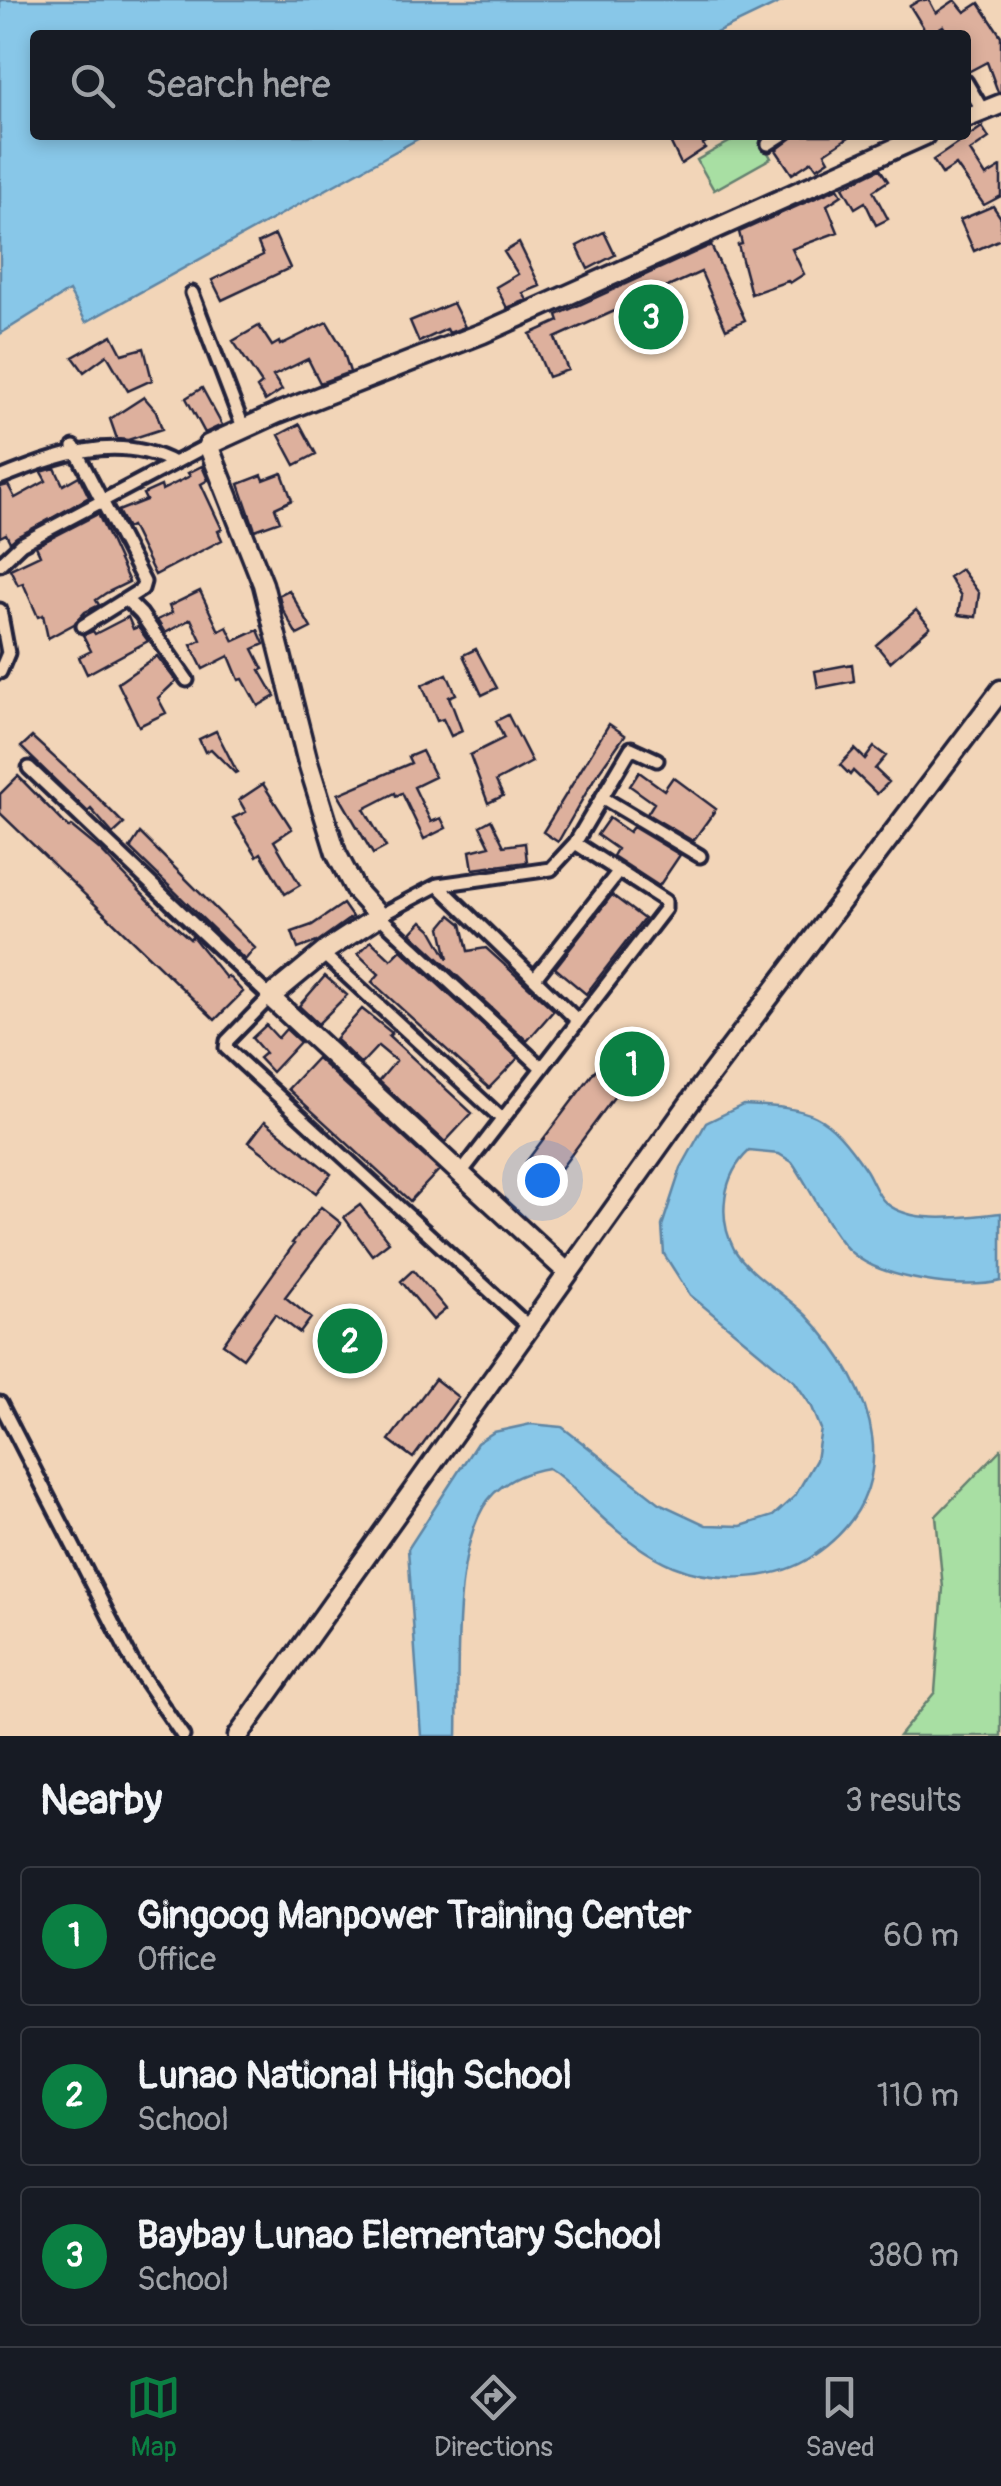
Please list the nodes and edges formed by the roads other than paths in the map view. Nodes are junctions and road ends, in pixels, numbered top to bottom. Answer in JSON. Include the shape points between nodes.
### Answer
{"nodes":[{"id":1,"x":1001,"y":104,"type":"edge"},
{"id":2,"x":974,"y":114,"type":"edge"},
{"id":3,"x":774,"y":140,"type":"edge"},
{"id":4,"x":915,"y":140,"type":"edge"},
{"id":5,"x":768,"y":144,"type":"dead end"},
{"id":6,"x":192,"y":293,"type":"dead end"},
{"id":7,"x":244,"y":427,"type":"junction"},
{"id":8,"x":208,"y":445,"type":"junction"},
{"id":9,"x":75,"y":450,"type":"junction"},
{"id":10,"x":174,"y":462,"type":"junction"},
{"id":11,"x":0,"y":478,"type":"edge"},
{"id":12,"x":102,"y":502,"type":"junction"},
{"id":13,"x":2,"y":559,"type":"edge"},
{"id":14,"x":127,"y":600,"type":"junction"},
{"id":15,"x":0,"y":610,"type":"edge"},
{"id":16,"x":83,"y":626,"type":"dead end"},
{"id":17,"x":0,"y":672,"type":"edge"},
{"id":18,"x":188,"y":680,"type":"dead end"},
{"id":19,"x":1001,"y":690,"type":"edge"},
{"id":20,"x":657,"y":760,"type":"dead end"},
{"id":21,"x":29,"y":768,"type":"dead end"},
{"id":22,"x":603,"y":798,"type":"junction"},
{"id":23,"x":575,"y":843,"type":"junction"},
{"id":24,"x":700,"y":856,"type":"dead end"},
{"id":25,"x":619,"y":871,"type":"junction"},
{"id":26,"x":438,"y":886,"type":"junction"},
{"id":27,"x":379,"y":916,"type":"junction"},
{"id":28,"x":323,"y":954,"type":"junction"},
{"id":29,"x":535,"y":978,"type":"junction"},
{"id":30,"x":270,"y":998,"type":"junction"},
{"id":31,"x":577,"y":1020,"type":"junction"},
{"id":32,"x":542,"y":1068,"type":"junction"},
{"id":33,"x":501,"y":1118,"type":"junction"},
{"id":34,"x":461,"y":1172,"type":"junction"},
{"id":35,"x":566,"y":1272,"type":"junction"},
{"id":36,"x":529,"y":1327,"type":"junction"},
{"id":37,"x":0,"y":1403,"type":"edge"},
{"id":38,"x":183,"y":1736,"type":"edge"},
{"id":39,"x":238,"y":1736,"type":"edge"}],
"edges":[{"from":1,"to":2,"type":"street"},
{"from":3,"to":5,"type":"street"},
{"from":4,"to":7,"type":"street","via":[[483,333]]},
{"from":6,"to":7,"type":"street"},
{"from":7,"to":8,"type":"street"},
{"from":8,"to":10,"type":"street"},
{"from":8,"to":27,"type":"street","via":[[263,584],[336,853],[356,892]]},
{"from":9,"to":10,"type":"street","via":[[125,447]]},
{"from":9,"to":11,"type":"street"},
{"from":9,"to":12,"type":"street"},
{"from":10,"to":12,"type":"street"},
{"from":12,"to":13,"type":"street"},
{"from":12,"to":14,"type":"street","via":[[144,582]]},
{"from":14,"to":16,"type":"street"},
{"from":14,"to":18,"type":"street"},
{"from":15,"to":17,"type":"street","via":[[8,653]]},
{"from":19,"to":35,"type":"street"},
{"from":20,"to":22,"type":"street","via":[[631,748]]},
{"from":21,"to":30,"type":"street"},
{"from":22,"to":23,"type":"street"},
{"from":22,"to":24,"type":"street"},
{"from":23,"to":25,"type":"street"},
{"from":23,"to":26,"type":"street","via":[[543,872]]},
{"from":25,"to":29,"type":"street"},
{"from":25,"to":31,"type":"street","via":[[665,901],[665,909]]},
{"from":26,"to":27,"type":"street"},
{"from":26,"to":29,"type":"street"},
{"from":27,"to":28,"type":"street"},
{"from":27,"to":32,"type":"street"},
{"from":28,"to":30,"type":"street"},
{"from":28,"to":33,"type":"street"},
{"from":29,"to":31,"type":"street"},
{"from":30,"to":34,"type":"street"},
{"from":30,"to":36,"type":"street","via":[[226,1048]]},
{"from":31,"to":32,"type":"street"},
{"from":32,"to":33,"type":"street"},
{"from":33,"to":34,"type":"street"},
{"from":34,"to":35,"type":"street"},
{"from":35,"to":36,"type":"street"},
{"from":36,"to":39,"type":"street"},
{"from":37,"to":38,"type":"street","via":[[132,1661]]}]}
